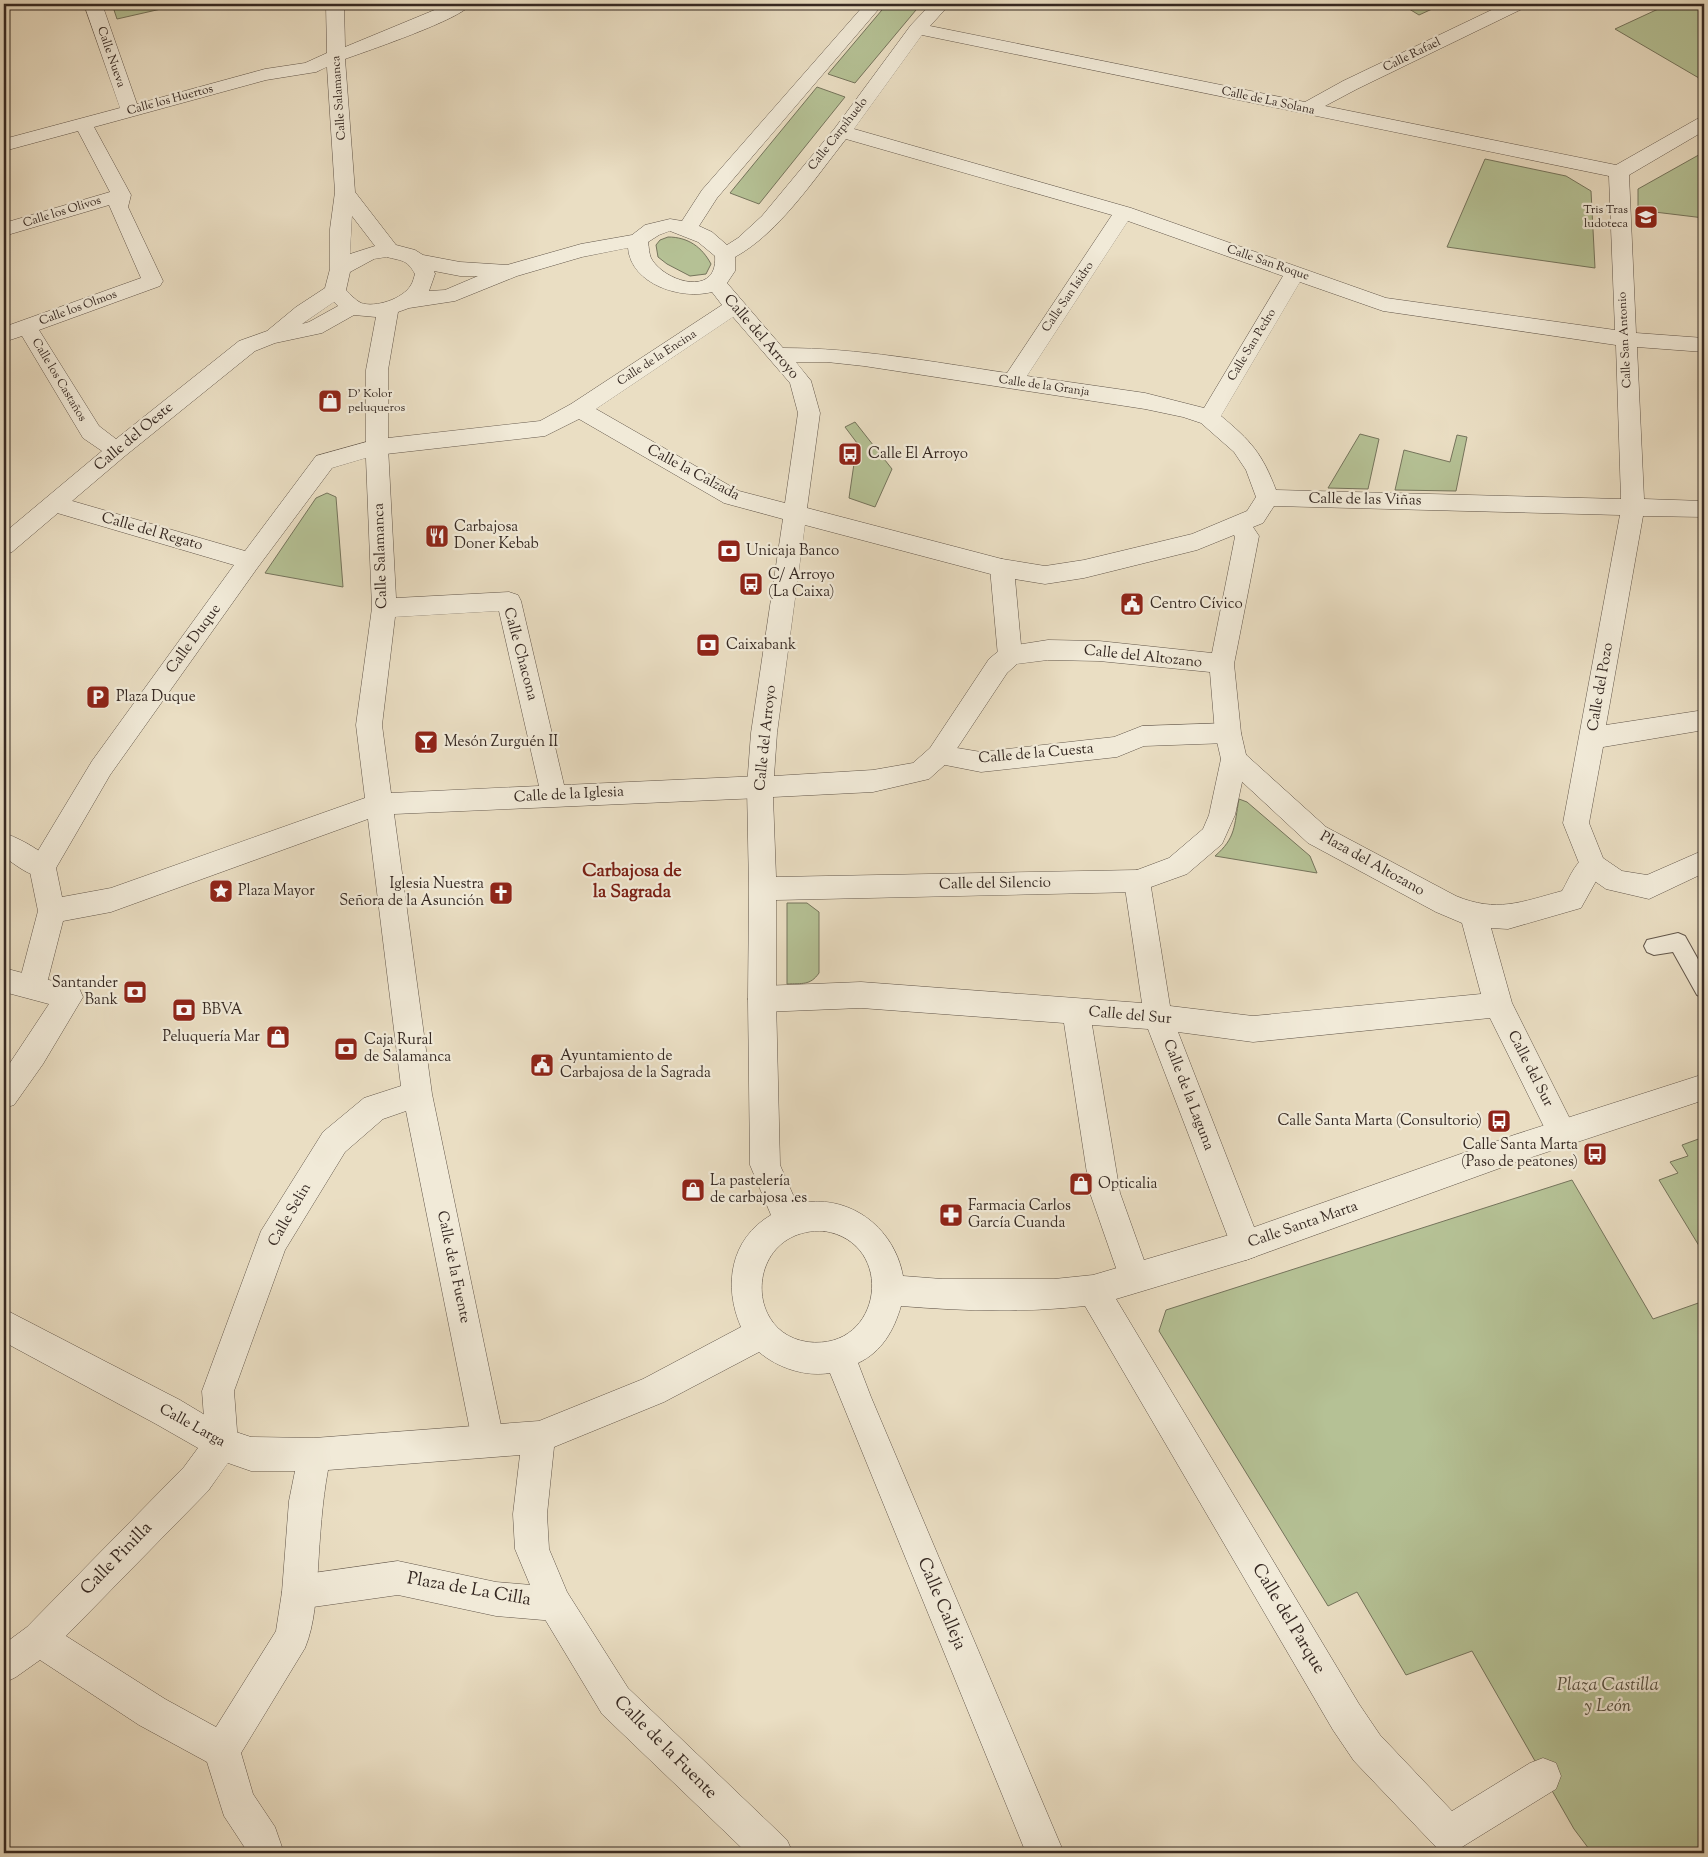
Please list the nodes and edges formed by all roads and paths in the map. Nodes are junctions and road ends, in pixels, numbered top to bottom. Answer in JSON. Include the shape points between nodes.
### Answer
{"nodes":[{"id":1,"x":92,"y":4,"type":"edge"},
{"id":2,"x":335,"y":4,"type":"edge"},
{"id":3,"x":462,"y":4,"type":"edge"},
{"id":4,"x":874,"y":4,"type":"edge"},
{"id":5,"x":941,"y":4,"type":"edge"},
{"id":6,"x":1518,"y":4,"type":"edge"},
{"id":7,"x":917,"y":29,"type":"junction"},
{"id":8,"x":336,"y":56,"type":"junction"},
{"id":9,"x":1307,"y":109,"type":"junction"},
{"id":10,"x":130,"y":111,"type":"junction"},
{"id":11,"x":83,"y":123,"type":"junction"},
{"id":12,"x":1704,"y":124,"type":"edge"},
{"id":13,"x":842,"y":132,"type":"junction"},
{"id":14,"x":4,"y":145,"type":"edge"},
{"id":15,"x":1619,"y":172,"type":"junction"},
{"id":16,"x":346,"y":192,"type":"junction"},
{"id":17,"x":121,"y":195,"type":"junction"},
{"id":18,"x":1124,"y":212,"type":"junction"},
{"id":19,"x":687,"y":229,"type":"junction"},
{"id":20,"x":4,"y":230,"type":"edge"},
{"id":21,"x":638,"y":240,"type":"junction"},
{"id":22,"x":391,"y":252,"type":"junction"},
{"id":23,"x":725,"y":254,"type":"junction"},
{"id":24,"x":418,"y":262,"type":"junction"},
{"id":25,"x":340,"y":269,"type":"junction"},
{"id":26,"x":510,"y":271,"type":"junction"},
{"id":27,"x":1296,"y":272,"type":"junction"},
{"id":28,"x":716,"y":284,"type":"junction"},
{"id":29,"x":334,"y":291,"type":"junction"},
{"id":30,"x":397,"y":305,"type":"junction"},
{"id":31,"x":352,"y":306,"type":"junction"},
{"id":32,"x":734,"y":307,"type":"junction"},
{"id":33,"x":27,"y":327,"type":"junction"},
{"id":34,"x":4,"y":336,"type":"edge"},
{"id":35,"x":271,"y":337,"type":"junction"},
{"id":36,"x":1626,"y":339,"type":"junction"},
{"id":37,"x":1704,"y":345,"type":"edge"},
{"id":38,"x":777,"y":354,"type":"junction"},
{"id":39,"x":1013,"y":382,"type":"junction"},
{"id":40,"x":579,"y":409,"type":"junction"},
{"id":41,"x":1209,"y":418,"type":"junction"},
{"id":42,"x":377,"y":447,"type":"junction"},
{"id":43,"x":117,"y":450,"type":"junction"},
{"id":44,"x":1268,"y":498,"type":"junction"},
{"id":45,"x":55,"y":504,"type":"junction"},
{"id":46,"x":1633,"y":507,"type":"junction"},
{"id":47,"x":1704,"y":509,"type":"edge"},
{"id":48,"x":796,"y":514,"type":"junction"},
{"id":49,"x":1239,"y":524,"type":"junction"},
{"id":50,"x":4,"y":546,"type":"edge"},
{"id":51,"x":250,"y":561,"type":"junction"},
{"id":52,"x":1002,"y":568,"type":"junction"},
{"id":53,"x":384,"y":608,"type":"junction"},
{"id":54,"x":1010,"y":656,"type":"junction"},
{"id":55,"x":1222,"y":664,"type":"junction"},
{"id":56,"x":1704,"y":720,"type":"edge"},
{"id":57,"x":1228,"y":733,"type":"junction"},
{"id":58,"x":1592,"y":738,"type":"junction"},
{"id":59,"x":939,"y":755,"type":"junction"},
{"id":60,"x":1234,"y":759,"type":"junction"},
{"id":61,"x":760,"y":786,"type":"junction"},
{"id":62,"x":554,"y":796,"type":"junction"},
{"id":63,"x":379,"y":804,"type":"junction"},
{"id":64,"x":4,"y":844,"type":"edge"},
{"id":65,"x":1704,"y":861,"type":"edge"},
{"id":66,"x":1592,"y":865,"type":"junction"},
{"id":67,"x":42,"y":867,"type":"junction"},
{"id":68,"x":1137,"y":881,"type":"junction"},
{"id":69,"x":763,"y":889,"type":"junction"},
{"id":70,"x":52,"y":911,"type":"junction"},
{"id":71,"x":1474,"y":916,"type":"junction"},
{"id":72,"x":1654,"y":946,"type":"dead end"},
{"id":73,"x":4,"y":980,"type":"edge"},
{"id":74,"x":402,"y":984,"type":"joint"},
{"id":75,"x":32,"y":987,"type":"junction"},
{"id":76,"x":1704,"y":990,"type":"edge"},
{"id":77,"x":762,"y":999,"type":"junction"},
{"id":78,"x":1498,"y":1005,"type":"junction"},
{"id":79,"x":1076,"y":1011,"type":"junction"},
{"id":80,"x":1158,"y":1017,"type":"junction"},
{"id":81,"x":1704,"y":1087,"type":"edge"},
{"id":82,"x":417,"y":1094,"type":"junction"},
{"id":83,"x":4,"y":1095,"type":"edge"},
{"id":84,"x":1562,"y":1133,"type":"junction"},
{"id":85,"x":788,"y":1222,"type":"junction"},
{"id":86,"x":1246,"y":1245,"type":"junction"},
{"id":87,"x":1134,"y":1278,"type":"junction"},
{"id":88,"x":889,"y":1290,"type":"junction"},
{"id":89,"x":1093,"y":1290,"type":"junction"},
{"id":90,"x":4,"y":1325,"type":"edge"},
{"id":91,"x":761,"y":1334,"type":"junction"},
{"id":92,"x":839,"y":1354,"type":"junction"},
{"id":93,"x":539,"y":1437,"type":"junction"},
{"id":94,"x":488,"y":1440,"type":"junction"},
{"id":95,"x":222,"y":1444,"type":"junction"},
{"id":96,"x":314,"y":1455,"type":"junction"},
{"id":97,"x":299,"y":1592,"type":"junction"},
{"id":98,"x":556,"y":1604,"type":"junction"},
{"id":99,"x":39,"y":1638,"type":"junction"},
{"id":100,"x":4,"y":1665,"type":"edge"},
{"id":101,"x":222,"y":1750,"type":"junction"},
{"id":102,"x":1544,"y":1776,"type":"dead end"},
{"id":103,"x":265,"y":1853,"type":"edge"},
{"id":104,"x":774,"y":1853,"type":"edge"},
{"id":105,"x":1046,"y":1853,"type":"edge"}],
"edges":[{"from":1,"to":10,"type":"street","name":"Calle Nueva"},
{"from":2,"to":8,"type":"street","name":"Calle Salamanca"},
{"from":3,"to":8,"type":"street","name":"Calle los Huertos"},
{"from":4,"to":19,"type":"street","via":[[709,194]]},
{"from":5,"to":7,"type":"street","name":"Calle Carpihuelo"},
{"from":6,"to":9,"type":"street","name":"Calle Rafael"},
{"from":7,"to":9,"type":"street","name":"Calle de La Solana"},
{"from":7,"to":13,"type":"street","name":"Calle Carpihuelo"},
{"from":8,"to":10,"type":"street","name":"Calle los Huertos","via":[[309,68],[265,75]]},
{"from":8,"to":16,"type":"street","name":"Calle Salamanca"},
{"from":9,"to":15,"type":"street","name":"Calle de La Solana"},
{"from":10,"to":11,"type":"street","name":"Calle los Huertos"},
{"from":11,"to":14,"type":"street","name":"Calle los Huertos"},
{"from":11,"to":17,"type":"street"},
{"from":12,"to":15,"type":"street"},
{"from":13,"to":18,"type":"street","name":"Calle San Roque"},
{"from":13,"to":23,"type":"street","name":"Calle Carpihuelo","via":[[745,244]]},
{"from":15,"to":36,"type":"street","name":"Calle San Antonio"},
{"from":16,"to":22,"type":"street","name":"Calle Salamanca"},
{"from":16,"to":25,"type":"street","name":"Calle Salamanca","via":[[340,229]]},
{"from":17,"to":20,"type":"street","name":"Calle los Olivos"},
{"from":17,"to":33,"type":"street","name":"Calle los Olmos","via":[[118,208],[153,281]]},
{"from":18,"to":27,"type":"street","name":"Calle San Roque"},
{"from":18,"to":39,"type":"street","name":"Calle San Isidro"},
{"from":19,"to":21,"type":"street","via":[[670,225],[652,230]]},
{"from":19,"to":23,"type":"street","via":[[705,237]]},
{"from":21,"to":26,"type":"street","via":[[581,251]]},
{"from":21,"to":28,"type":"street","via":[[644,263],[666,281],[687,289],[702,289]]},
{"from":22,"to":24,"type":"street"},
{"from":22,"to":25,"type":"street","via":[[372,253],[354,259]]},
{"from":23,"to":28,"type":"street","via":[[725,272]]},
{"from":24,"to":26,"type":"street"},
{"from":24,"to":30,"type":"street","via":[[425,274],[421,289]]},
{"from":25,"to":29,"type":"street"},
{"from":26,"to":30,"type":"street","via":[[448,296]]},
{"from":27,"to":36,"type":"street","name":"Calle San Roque","via":[[1382,304]]},
{"from":27,"to":41,"type":"street","name":"Calle San Pedro"},
{"from":28,"to":32,"type":"street","name":"Calle del Arroyo"},
{"from":29,"to":31,"type":"street"},
{"from":29,"to":35,"type":"street","name":"Calle del Oeste"},
{"from":30,"to":31,"type":"street","via":[[369,310]]},
{"from":30,"to":42,"type":"street","name":"Calle Salamanca","via":[[377,370]]},
{"from":31,"to":35,"type":"street","name":"Calle del Oeste","via":[[315,328]]},
{"from":32,"to":38,"type":"street","name":"Calle del Arroyo"},
{"from":32,"to":40,"type":"street","name":"Calle de la Encina"},
{"from":33,"to":34,"type":"street","name":"Calle los Olmos"},
{"from":33,"to":43,"type":"street","name":"Calle los Castaños","via":[[91,432]]},
{"from":35,"to":43,"type":"street","name":"Calle del Oeste","via":[[247,346]]},
{"from":36,"to":37,"type":"street","name":"Calle San Roque"},
{"from":36,"to":46,"type":"street","name":"Calle San Antonio"},
{"from":38,"to":39,"type":"street","name":"Calle de la Granja","via":[[836,356]]},
{"from":38,"to":48,"type":"street","name":"Calle del Arroyo","via":[[800,381],[809,413]]},
{"from":39,"to":41,"type":"street","name":"Calle de la Granja","via":[[1145,401]]},
{"from":40,"to":42,"type":"street","via":[[545,428]]},
{"from":40,"to":48,"type":"street","name":"Calle la Calzada","via":[[732,497]]},
{"from":41,"to":44,"type":"street","name":"Calle de la Granja","via":[[1242,446],[1257,469]]},
{"from":42,"to":51,"type":"street","name":"Calle Duque","via":[[324,462]]},
{"from":42,"to":53,"type":"street","name":"Calle Salamanca"},
{"from":43,"to":45,"type":"street","name":"Calle del Oeste"},
{"from":44,"to":46,"type":"street","name":"Calle de las Viñas"},
{"from":44,"to":49,"type":"street","via":[[1255,517]]},
{"from":45,"to":50,"type":"street","name":"Calle del Oeste"},
{"from":45,"to":51,"type":"street","name":"Calle del Regato"},
{"from":46,"to":47,"type":"street","name":"Calle de las Viñas"},
{"from":46,"to":58,"type":"street","name":"Calle del Pozo"},
{"from":48,"to":52,"type":"street","name":"Calle la Calzada"},
{"from":48,"to":61,"type":"street","name":"Calle del Arroyo","via":[[764,733]]},
{"from":49,"to":52,"type":"street","name":"Calle la Calzada","via":[[1197,541],[1084,569],[1045,575]]},
{"from":49,"to":55,"type":"street","name":"Calle del Altozano","via":[[1247,536]]},
{"from":51,"to":67,"type":"street","name":"Calle Duque","via":[[101,768]]},
{"from":52,"to":54,"type":"street"},
{"from":53,"to":62,"type":"street","name":"Calle Chacona","via":[[510,602]]},
{"from":53,"to":63,"type":"street","name":"Calle Salamanca","via":[[369,725]]},
{"from":54,"to":55,"type":"street","name":"Calle del Altozano","via":[[1048,650],[1099,650]]},
{"from":54,"to":59,"type":"street","via":[[998,666]]},
{"from":55,"to":57,"type":"street"},
{"from":56,"to":58,"type":"street"},
{"from":57,"to":59,"type":"street","name":"Calle de la Cuesta","via":[[1142,736],[1118,747],[981,762]]},
{"from":57,"to":60,"type":"street"},
{"from":58,"to":66,"type":"street","name":"Calle del Pozo","via":[[1576,823]]},
{"from":59,"to":61,"type":"street","via":[[920,772],[873,781]]},
{"from":60,"to":68,"type":"street","name":"Calle del Silencio","via":[[1222,815],[1213,836],[1178,866]]},
{"from":60,"to":71,"type":"street","name":"Plaza del Altozano","via":[[1317,835]]},
{"from":61,"to":62,"type":"street","name":"Calle de la Iglesia"},
{"from":61,"to":69,"type":"street","name":"Calle del Arroyo"},
{"from":62,"to":63,"type":"street","name":"Calle de la Iglesia"},
{"from":63,"to":70,"type":"street","via":[[111,900]]},
{"from":63,"to":74,"type":"street","name":"Calle Salamanca"},
{"from":64,"to":67,"type":"street"},
{"from":65,"to":66,"type":"street","via":[[1649,887],[1616,881]]},
{"from":66,"to":71,"type":"street","via":[[1571,900],[1508,917]]},
{"from":67,"to":70,"type":"street"},
{"from":68,"to":69,"type":"street","name":"Calle del Silencio"},
{"from":68,"to":80,"type":"street","name":"Calle de la Laguna"},
{"from":69,"to":77,"type":"street","name":"Calle del Arroyo"},
{"from":70,"to":75,"type":"street"},
{"from":71,"to":78,"type":"street","name":"Calle del Sur"},
{"from":72,"to":76,"type":"lane","via":[[1678,942]]},
{"from":73,"to":75,"type":"street"},
{"from":74,"to":82,"type":"street","name":"Calle de la Fuente"},
{"from":75,"to":83,"type":"street","via":[[69,997]]},
{"from":77,"to":79,"type":"street","name":"Calle del Sur","via":[[861,995]]},
{"from":77,"to":85,"type":"street","name":"Calle del Arroyo","via":[[765,1165]]},
{"from":78,"to":80,"type":"street","name":"Calle del Sur","via":[[1252,1029]]},
{"from":78,"to":84,"type":"street","name":"Calle del Sur"},
{"from":79,"to":80,"type":"street","name":"Calle del Sur"},
{"from":79,"to":87,"type":"street","via":[[1105,1193]]},
{"from":80,"to":86,"type":"street","name":"Calle de la Laguna"},
{"from":81,"to":84,"type":"street","name":"Calle Santa Marta"},
{"from":82,"to":94,"type":"street","name":"Calle de la Fuente"},
{"from":82,"to":95,"type":"street","name":"Calle Selin","via":[[374,1108],[334,1142],[272,1242],[218,1391]]},
{"from":84,"to":86,"type":"street","name":"Calle Santa Marta"},
{"from":85,"to":88,"type":"street","via":[[809,1216],[830,1217],[849,1223],[866,1234],[879,1250],[887,1270]]},
{"from":85,"to":91,"type":"street","via":[[758,1244],[749,1261],[745,1298]]},
{"from":86,"to":87,"type":"street","name":"Calle Santa Marta"},
{"from":87,"to":89,"type":"street","name":"Calle Santa Marta"},
{"from":88,"to":89,"type":"street","name":"Calle Santa Marta","via":[[942,1294],[1054,1294]]},
{"from":88,"to":92,"type":"street","via":[[886,1307],[868,1336]]},
{"from":89,"to":102,"type":"street","name":"Calle del Parque","via":[[1367,1748],[1449,1834]]},
{"from":90,"to":95,"type":"street","name":"Calle Larga"},
{"from":91,"to":92,"type":"street","via":[[788,1352],[805,1357]]},
{"from":91,"to":93,"type":"street","via":[[653,1391]]},
{"from":92,"to":105,"type":"street","name":"Calle Calleja"},
{"from":93,"to":94,"type":"street"},
{"from":93,"to":98,"type":"street","name":"Plaza de La Cilla","via":[[530,1514],[532,1549]]},
{"from":94,"to":96,"type":"street","name":"Calle Larga"},
{"from":95,"to":96,"type":"street","name":"Calle Larga","via":[[251,1454]]},
{"from":95,"to":99,"type":"street","name":"Calle Pinilla","via":[[196,1479]]},
{"from":96,"to":97,"type":"street","via":[[306,1501]]},
{"from":97,"to":98,"type":"street","name":"Plaza de La Cilla","via":[[398,1578],[496,1599]]},
{"from":97,"to":101,"type":"street","via":[[293,1636]]},
{"from":98,"to":104,"type":"street","name":"Calle de la Fuente","via":[[615,1701]]},
{"from":99,"to":100,"type":"street","name":"Calle Pinilla"},
{"from":99,"to":101,"type":"street","via":[[144,1707]]},
{"from":101,"to":103,"type":"street","via":[[237,1803],[262,1840]]}]}
